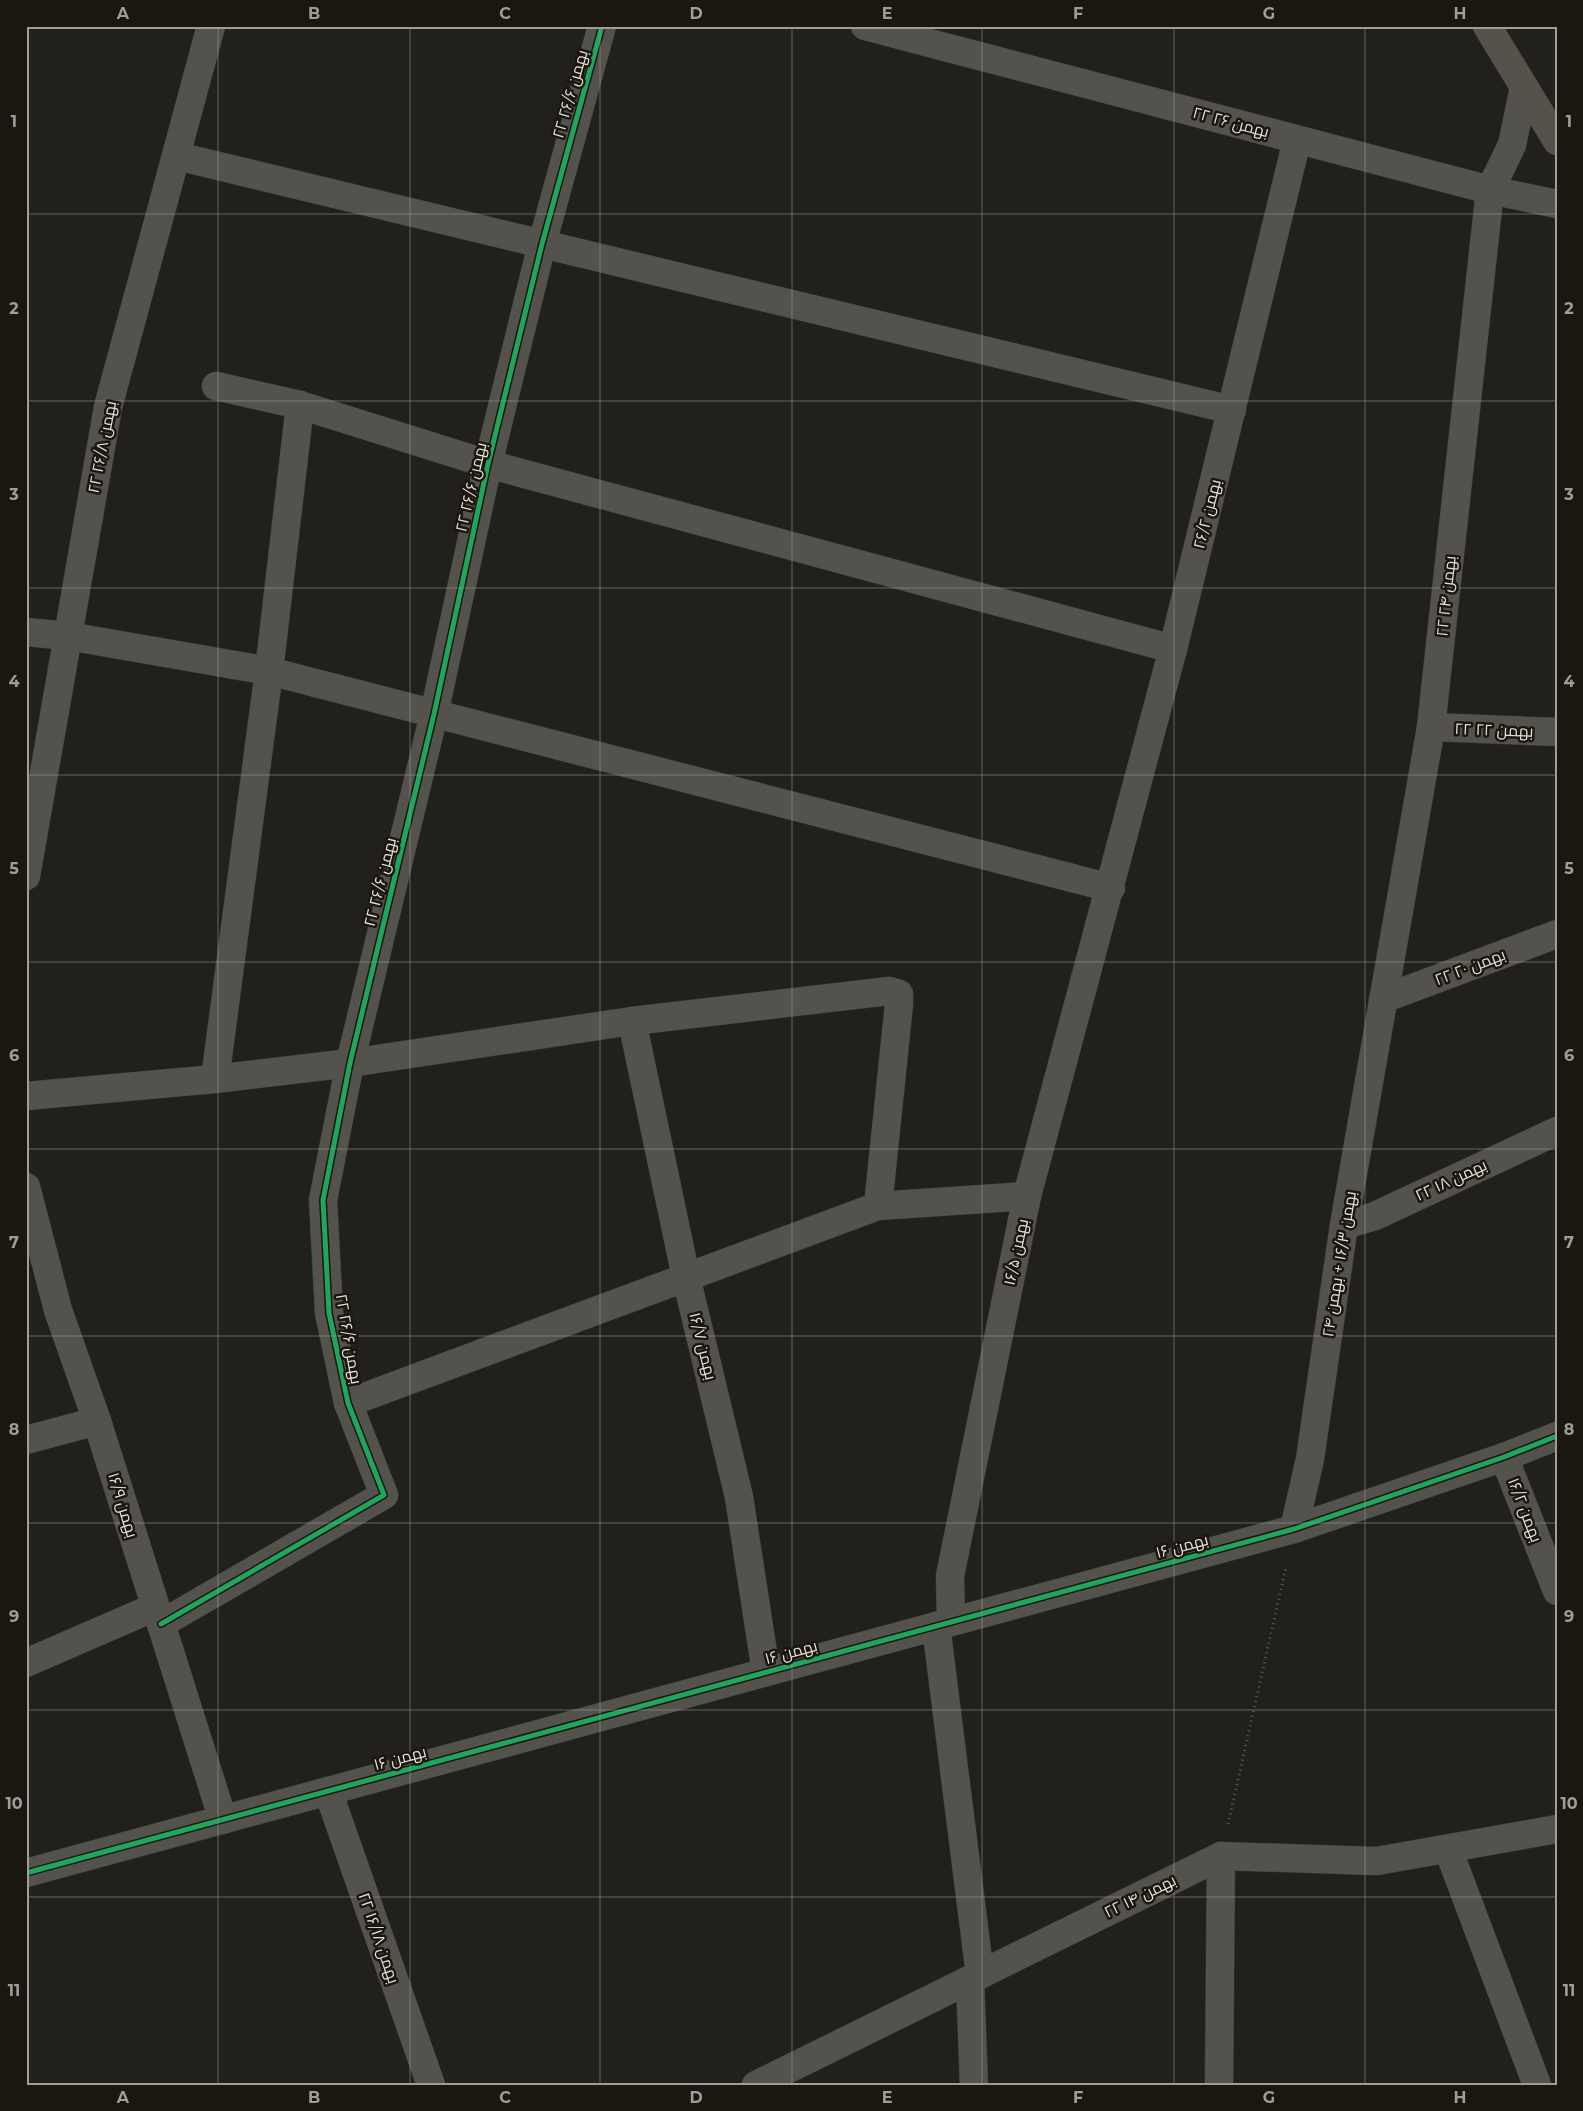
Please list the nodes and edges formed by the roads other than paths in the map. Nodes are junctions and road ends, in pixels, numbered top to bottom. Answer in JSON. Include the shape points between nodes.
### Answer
{"nodes":[{"id":1,"x":211,"y":26,"type":"edge"},
{"id":2,"x":602,"y":26,"type":"edge"},
{"id":3,"x":865,"y":26,"type":"edge"},
{"id":4,"x":1487,"y":26,"type":"edge"},
{"id":5,"x":1524,"y":87,"type":"junction"},
{"id":6,"x":1297,"y":140,"type":"junction"},
{"id":7,"x":1557,"y":141,"type":"edge"},
{"id":8,"x":177,"y":156,"type":"junction"},
{"id":9,"x":1490,"y":190,"type":"junction"},
{"id":10,"x":1557,"y":204,"type":"edge"},
{"id":11,"x":542,"y":244,"type":"junction"},
{"id":12,"x":216,"y":386,"type":"dead end"},
{"id":13,"x":300,"y":404,"type":"junction"},
{"id":14,"x":1232,"y":410,"type":"junction"},
{"id":15,"x":488,"y":464,"type":"junction"},
{"id":16,"x":26,"y":632,"type":"edge"},
{"id":17,"x":68,"y":636,"type":"junction"},
{"id":18,"x":1173,"y":649,"type":"junction"},
{"id":19,"x":269,"y":671,"type":"junction"},
{"id":20,"x":434,"y":714,"type":"junction"},
{"id":21,"x":1431,"y":727,"type":"junction"},
{"id":22,"x":1557,"y":732,"type":"edge"},
{"id":23,"x":26,"y":876,"type":"edge"},
{"id":24,"x":1111,"y":888,"type":"junction"},
{"id":25,"x":1557,"y":934,"type":"edge"},
{"id":26,"x":1383,"y":999,"type":"junction"},
{"id":27,"x":632,"y":1021,"type":"junction"},
{"id":28,"x":350,"y":1063,"type":"junction"},
{"id":29,"x":215,"y":1079,"type":"junction"},
{"id":30,"x":26,"y":1096,"type":"edge"},
{"id":31,"x":1557,"y":1131,"type":"edge"},
{"id":32,"x":26,"y":1188,"type":"edge"},
{"id":33,"x":1027,"y":1196,"type":"junction"},
{"id":34,"x":878,"y":1206,"type":"junction"},
{"id":35,"x":1344,"y":1225,"type":"junction"},
{"id":36,"x":686,"y":1278,"type":"junction"},
{"id":37,"x":348,"y":1403,"type":"junction"},
{"id":38,"x":97,"y":1421,"type":"junction"},
{"id":39,"x":1557,"y":1436,"type":"edge"},
{"id":40,"x":26,"y":1440,"type":"edge"},
{"id":41,"x":1504,"y":1457,"type":"junction"},
{"id":42,"x":1294,"y":1529,"type":"junction"},
{"id":43,"x":1557,"y":1591,"type":"edge"},
{"id":44,"x":158,"y":1616,"type":"junction"},
{"id":45,"x":944,"y":1624,"type":"junction"},
{"id":46,"x":26,"y":1663,"type":"edge"},
{"id":47,"x":766,"y":1672,"type":"junction"},
{"id":48,"x":328,"y":1791,"type":"junction"},
{"id":49,"x":224,"y":1820,"type":"junction"},
{"id":50,"x":1557,"y":1829,"type":"edge"},
{"id":51,"x":1448,"y":1849,"type":"junction"},
{"id":52,"x":1221,"y":1856,"type":"junction"},
{"id":53,"x":26,"y":1873,"type":"edge"},
{"id":54,"x":975,"y":1977,"type":"junction"},
{"id":55,"x":431,"y":2085,"type":"edge"},
{"id":56,"x":756,"y":2085,"type":"edge"},
{"id":57,"x":974,"y":2085,"type":"edge"},
{"id":58,"x":1219,"y":2085,"type":"edge"},
{"id":59,"x":1537,"y":2085,"type":"edge"}],
"edges":[{"from":1,"to":8,"type":"street","name":"۲۲ بهمن ۲۶/۸"},
{"from":2,"to":11,"type":"street","name":"۲۲ بهمن ۲۶/۶"},
{"from":3,"to":6,"type":"street","name":"۲۲ بهمن ۲۶"},
{"from":4,"to":5,"type":"main road"},
{"from":5,"to":7,"type":"main road"},
{"from":5,"to":9,"type":"street","via":[[1512,144]]},
{"from":6,"to":9,"type":"street","name":"۲۲ بهمن ۲۶"},
{"from":6,"to":14,"type":"street","name":"بهمن ۲۶/۲"},
{"from":8,"to":11,"type":"street"},
{"from":8,"to":17,"type":"street","name":"۲۲ بهمن ۲۶/۸","via":[[108,407]]},
{"from":9,"to":10,"type":"street","name":"۲۲ بهمن ۲۶"},
{"from":9,"to":21,"type":"street","name":"۲۲ بهمن ۲۴"},
{"from":11,"to":14,"type":"street"},
{"from":11,"to":15,"type":"street","name":"۲۲ بهمن ۲۶/۶"},
{"from":12,"to":13,"type":"street"},
{"from":13,"to":15,"type":"street"},
{"from":13,"to":19,"type":"street"},
{"from":14,"to":18,"type":"street","name":"بهمن ۲۶/۲"},
{"from":15,"to":18,"type":"street"},
{"from":15,"to":20,"type":"street","name":"۲۲ بهمن ۲۶/۶"},
{"from":16,"to":17,"type":"street"},
{"from":17,"to":19,"type":"street"},
{"from":17,"to":23,"type":"street","name":"۲۲ بهمن ۲۶/۸"},
{"from":18,"to":24,"type":"street","name":"بهمن ۲۶/۲"},
{"from":19,"to":20,"type":"street"},
{"from":19,"to":29,"type":"street"},
{"from":20,"to":24,"type":"street"},
{"from":20,"to":28,"type":"street","name":"۲۲ بهمن ۲۶/۶"},
{"from":21,"to":22,"type":"street","name":"۲۲ بهمن ۲۲"},
{"from":21,"to":26,"type":"street","name":"۲۲ بهمن ۲۴"},
{"from":24,"to":33,"type":"street","name":"بهمن ۱۶/۵"},
{"from":25,"to":26,"type":"street","name":"۲۲ بهمن ۲۰"},
{"from":26,"to":35,"type":"street","name":"بهمن ۱۶/۳ + بهمن ۲۴"},
{"from":27,"to":28,"type":"street"},
{"from":27,"to":34,"type":"street","via":[[890,991],[898,994]]},
{"from":27,"to":36,"type":"street","name":"بهمن ۱۶/۷"},
{"from":28,"to":29,"type":"street"},
{"from":28,"to":37,"type":"street","name":"۲۲ بهمن ۲۶/۶","via":[[323,1200],[329,1313]]},
{"from":29,"to":30,"type":"street"},
{"from":31,"to":35,"type":"street","name":"۲۲ بهمن ۱۸","via":[[1375,1216]]},
{"from":32,"to":38,"type":"street","name":"بهمن ۱۶/۹","via":[[58,1310]]},
{"from":33,"to":34,"type":"street"},
{"from":33,"to":45,"type":"street","name":"بهمن ۱۶/۵","via":[[950,1576]]},
{"from":34,"to":36,"type":"street"},
{"from":35,"to":42,"type":"street","name":"بهمن ۱۶/۳ + بهمن ۲۴","via":[[1310,1459]]},
{"from":36,"to":37,"type":"street"},
{"from":36,"to":47,"type":"street","name":"بهمن ۱۶/۷","via":[[739,1497]]},
{"from":37,"to":44,"type":"street","name":"۲۲ بهمن ۲۶/۶","via":[[384,1495]]},
{"from":38,"to":40,"type":"street"},
{"from":38,"to":44,"type":"street","name":"بهمن ۱۶/۹"},
{"from":39,"to":41,"type":"street","name":"بهمن ۱۶"},
{"from":41,"to":42,"type":"street","name":"بهمن ۱۶"},
{"from":41,"to":43,"type":"street","name":"بهمن ۱۶/۲"},
{"from":42,"to":45,"type":"street","name":"بهمن ۱۶"},
{"from":44,"to":46,"type":"street"},
{"from":44,"to":49,"type":"street","name":"بهمن ۱۶/۹"},
{"from":45,"to":47,"type":"street","name":"بهمن ۱۶"},
{"from":45,"to":54,"type":"street","name":"بهمن ۱۶/۵"},
{"from":47,"to":48,"type":"street","name":"بهمن ۱۶"},
{"from":48,"to":49,"type":"street","name":"بهمن ۱۶"},
{"from":48,"to":55,"type":"street","name":"۲۲ بهمن ۱۶/۱۸"},
{"from":49,"to":53,"type":"street","name":"بهمن ۱۶"},
{"from":50,"to":51,"type":"street","name":"۲۲ بهمن ۱۴"},
{"from":51,"to":52,"type":"street","name":"۲۲ بهمن ۱۴","via":[[1377,1861]]},
{"from":51,"to":59,"type":"street"},
{"from":52,"to":54,"type":"street","name":"۲۲ بهمن ۱۴"},
{"from":52,"to":58,"type":"street"},
{"from":54,"to":56,"type":"street","name":"۲۲ بهمن ۱۴"},
{"from":54,"to":57,"type":"street","name":"بهمن ۱۶/۵"}]}
